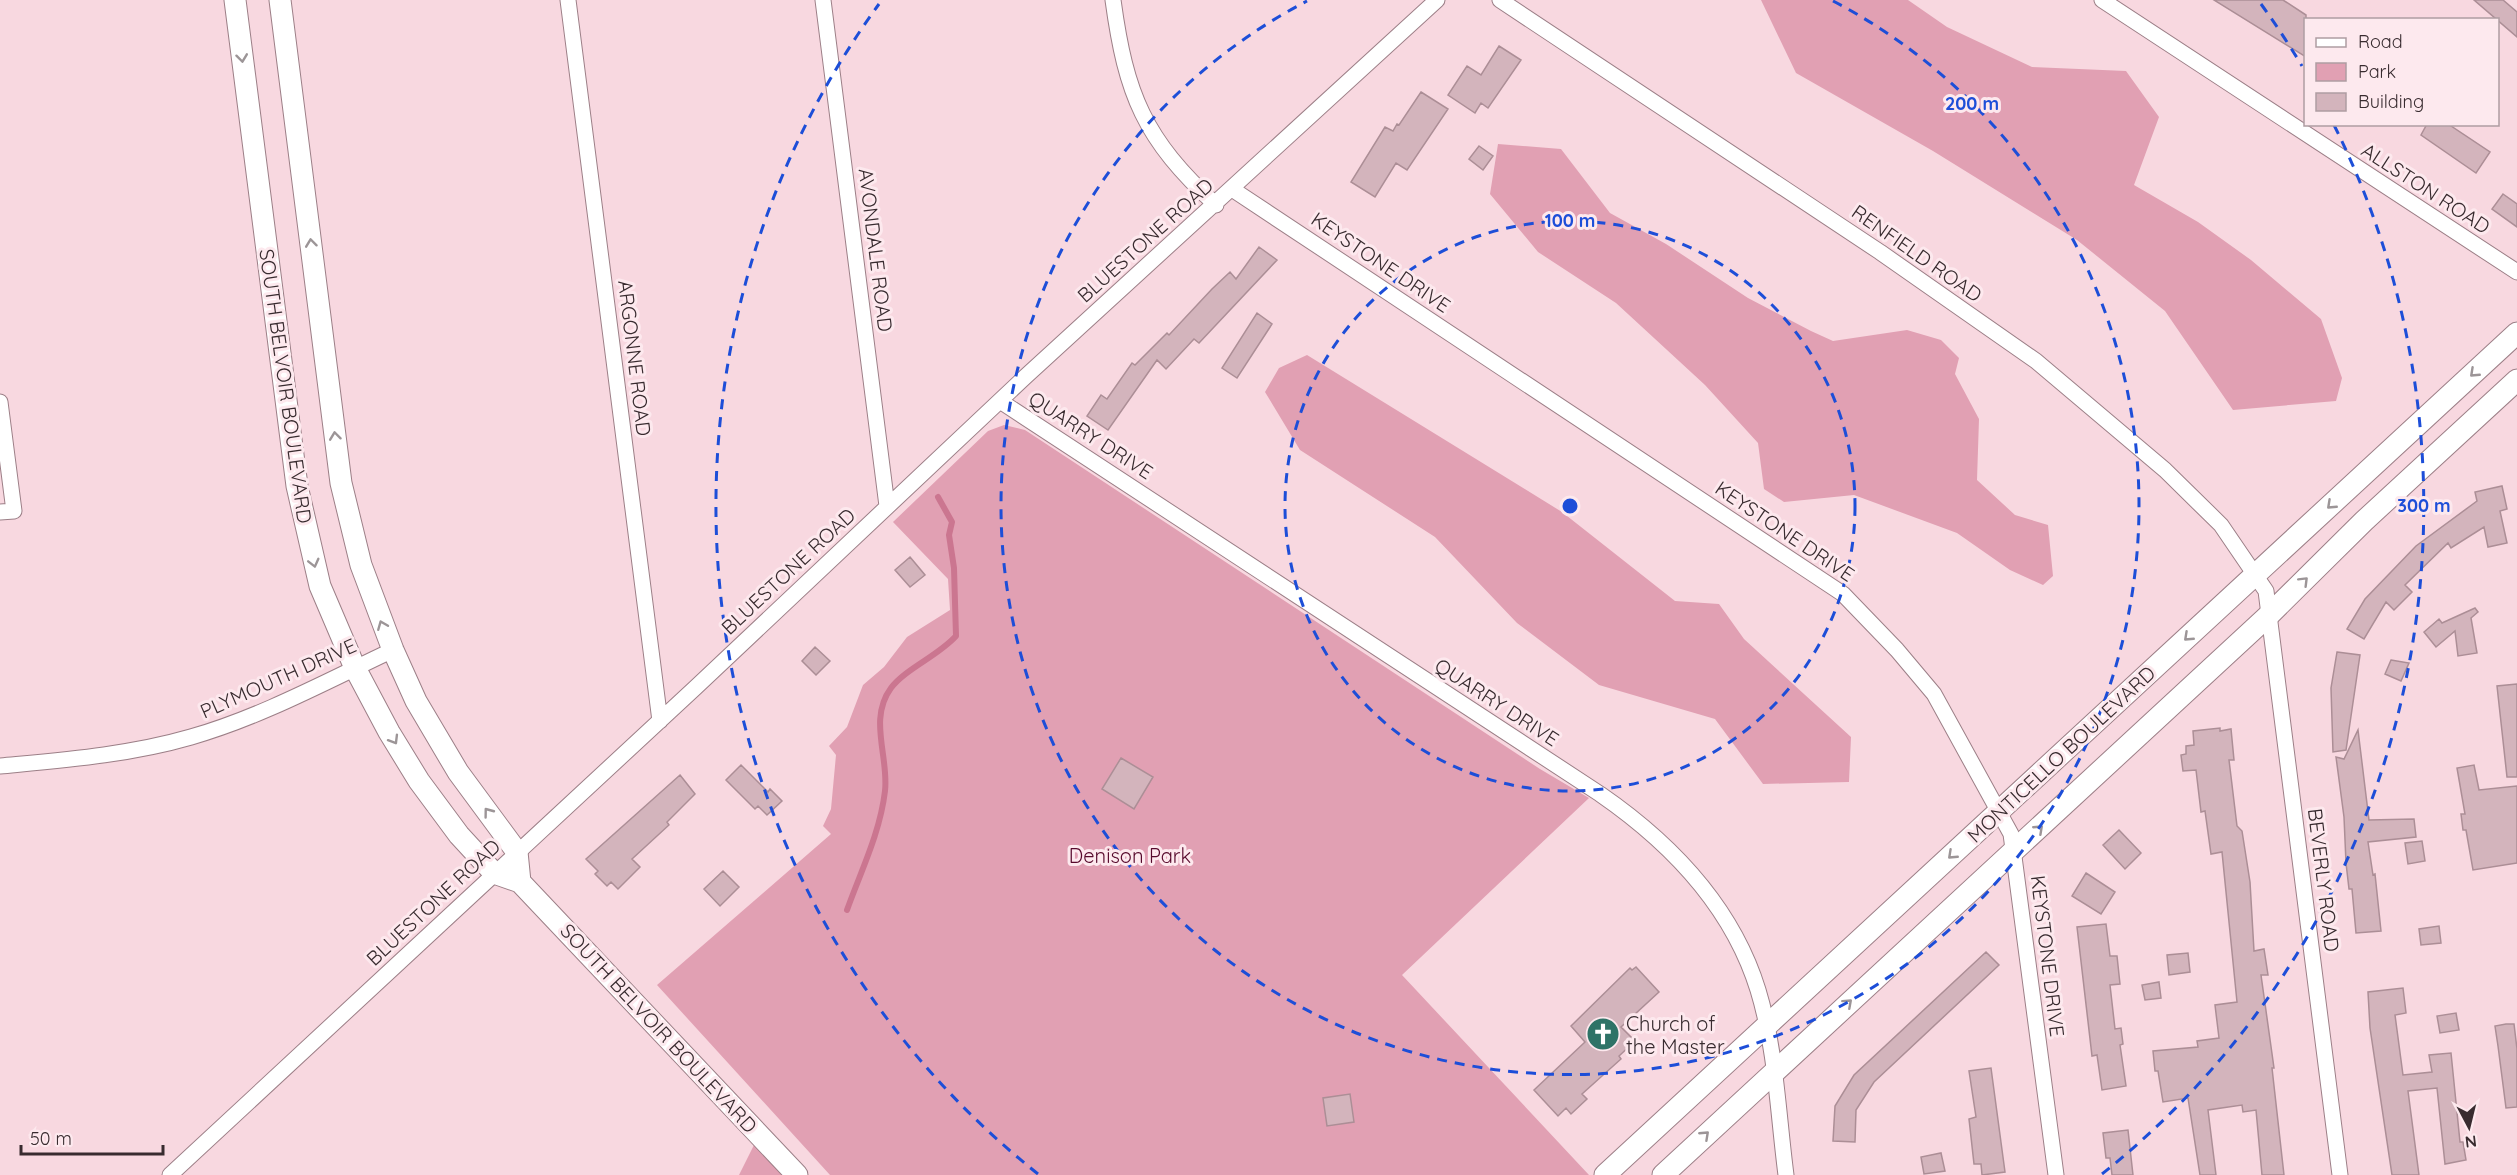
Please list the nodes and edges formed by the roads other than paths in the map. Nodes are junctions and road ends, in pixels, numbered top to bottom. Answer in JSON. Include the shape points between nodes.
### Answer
{"nodes":[{"id":1,"x":235,"y":0,"type":"edge"},
{"id":2,"x":280,"y":0,"type":"edge"},
{"id":3,"x":568,"y":0,"type":"edge"},
{"id":4,"x":823,"y":0,"type":"edge"},
{"id":5,"x":1113,"y":0,"type":"edge"},
{"id":6,"x":1437,"y":0,"type":"edge"},
{"id":7,"x":1500,"y":0,"type":"edge"},
{"id":8,"x":2102,"y":0,"type":"edge"},
{"id":9,"x":1232,"y":189,"type":"junction"},
{"id":10,"x":1216,"y":205,"type":"junction"},
{"id":11,"x":2517,"y":272,"type":"edge"},
{"id":12,"x":2517,"y":333,"type":"edge"},
{"id":13,"x":2517,"y":380,"type":"edge"},
{"id":14,"x":1000,"y":401,"type":"junction"},
{"id":15,"x":0,"y":402,"type":"edge"},
{"id":16,"x":888,"y":506,"type":"junction"},
{"id":17,"x":7,"y":512,"type":"edge"},
{"id":18,"x":2261,"y":583,"type":"junction"},
{"id":19,"x":2269,"y":615,"type":"junction"},
{"id":20,"x":393,"y":650,"type":"junction"},
{"id":21,"x":355,"y":668,"type":"junction"},
{"id":22,"x":660,"y":721,"type":"junction"},
{"id":23,"x":0,"y":766,"type":"edge"},
{"id":24,"x":1998,"y":812,"type":"junction"},
{"id":25,"x":518,"y":852,"type":"junction"},
{"id":26,"x":2013,"y":852,"type":"junction"},
{"id":27,"x":494,"y":873,"type":"junction"},
{"id":28,"x":520,"y":882,"type":"junction"},
{"id":29,"x":1766,"y":1025,"type":"junction"},
{"id":30,"x":1773,"y":1071,"type":"junction"},
{"id":31,"x":170,"y":1175,"type":"edge"},
{"id":32,"x":797,"y":1175,"type":"edge"},
{"id":33,"x":1605,"y":1175,"type":"edge"},
{"id":34,"x":1663,"y":1175,"type":"edge"},
{"id":35,"x":1786,"y":1175,"type":"edge"},
{"id":36,"x":2056,"y":1175,"type":"edge"},
{"id":37,"x":2340,"y":1175,"type":"edge"}],
"edges":[{"from":1,"to":21,"type":"main road","name":"SOUTH BELVOIR BOULEVARD","one_way":true,"via":[[297,486],[320,586]]},
{"from":20,"to":2,"type":"main road","one_way":true,"via":[[361,565],[341,483]]},
{"from":3,"to":22,"type":"street","name":"ARGONNE ROAD"},
{"from":4,"to":16,"type":"street","name":"AVONDALE ROAD"},
{"from":5,"to":10,"type":"street","via":[[1120,50],[1142,117],[1180,171]]},
{"from":6,"to":9,"type":"street","name":"BLUESTONE ROAD"},
{"from":7,"to":18,"type":"street","name":"RENFIELD ROAD","via":[[1880,252],[2036,362],[2165,470],[2221,525]]},
{"from":8,"to":11,"type":"street","name":"ALLSTON ROAD"},
{"from":9,"to":10,"type":"street","name":"BLUESTONE ROAD"},
{"from":9,"to":24,"type":"street","name":"KEYSTONE DRIVE","via":[[1843,594],[1934,694]]},
{"from":10,"to":14,"type":"street","name":"BLUESTONE ROAD"},
{"from":12,"to":18,"type":"main road","name":"MONTICELLO BOULEVARD","one_way":true},
{"from":19,"to":13,"type":"main road","name":"MONTICELLO BOULEVARD","one_way":true},
{"from":14,"to":16,"type":"street","name":"BLUESTONE ROAD"},
{"from":14,"to":29,"type":"street","name":"QUARRY DRIVE","via":[[1600,794],[1646,829],[1684,863],[1729,926],[1756,984]]},
{"from":15,"to":17,"type":"street"},
{"from":16,"to":22,"type":"street","name":"BLUESTONE ROAD"},
{"from":18,"to":19,"type":"street","name":"BEVERLY ROAD"},
{"from":18,"to":24,"type":"main road","name":"MONTICELLO BOULEVARD","one_way":true},
{"from":26,"to":19,"type":"main road","name":"MONTICELLO BOULEVARD","one_way":true},
{"from":19,"to":37,"type":"street","name":"BEVERLY ROAD"},
{"from":20,"to":21,"type":"street","name":"PLYMOUTH DRIVE"},
{"from":25,"to":20,"type":"main road","one_way":true,"via":[[458,772],[416,701]]},
{"from":21,"to":23,"type":"street","name":"PLYMOUTH DRIVE","via":[[241,720],[189,738],[118,752]]},
{"from":21,"to":27,"type":"main road","name":"SOUTH BELVOIR BOULEVARD","one_way":true,"via":[[419,781],[459,835]]},
{"from":22,"to":25,"type":"street","name":"BLUESTONE ROAD"},
{"from":24,"to":26,"type":"street","name":"KEYSTONE DRIVE","via":[[2011,834]]},
{"from":24,"to":29,"type":"main road","name":"MONTICELLO BOULEVARD","one_way":true},
{"from":25,"to":27,"type":"street","name":"BLUESTONE ROAD"},
{"from":25,"to":28,"type":"main road"},
{"from":30,"to":26,"type":"main road","name":"MONTICELLO BOULEVARD","one_way":true},
{"from":26,"to":36,"type":"street","name":"KEYSTONE DRIVE"},
{"from":27,"to":28,"type":"main road","name":"SOUTH BELVOIR BOULEVARD"},
{"from":27,"to":31,"type":"street","name":"BLUESTONE ROAD"},
{"from":28,"to":32,"type":"main road","name":"SOUTH BELVOIR BOULEVARD"},
{"from":29,"to":30,"type":"street","name":"QUARRY DRIVE"},
{"from":29,"to":33,"type":"main road","name":"MONTICELLO BOULEVARD"},
{"from":34,"to":30,"type":"main road","name":"MONTICELLO BOULEVARD","one_way":true},
{"from":30,"to":35,"type":"street","name":"QUARRY DRIVE"}]}
